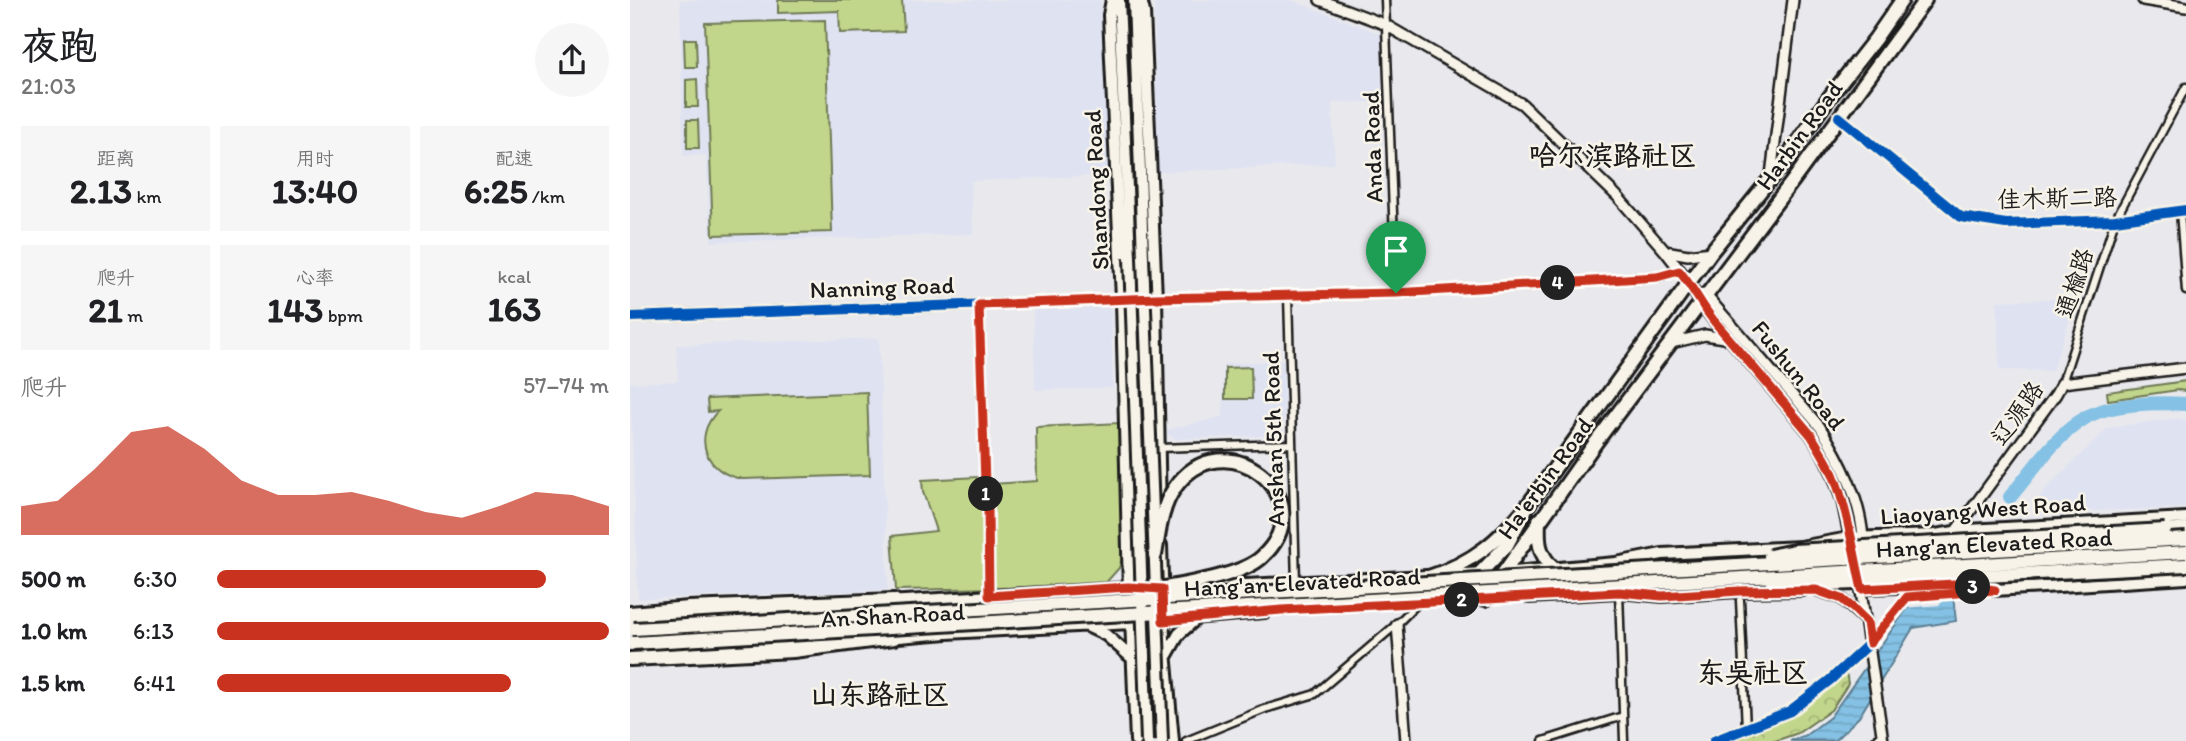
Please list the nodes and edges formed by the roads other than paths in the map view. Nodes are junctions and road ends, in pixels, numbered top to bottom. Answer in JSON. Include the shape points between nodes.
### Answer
{"nodes":[{"id":1,"x":1112,"y":0,"type":"edge"},
{"id":2,"x":1119,"y":0,"type":"edge"},
{"id":3,"x":1134,"y":0,"type":"edge"},
{"id":4,"x":1141,"y":0,"type":"edge"},
{"id":5,"x":1320,"y":0,"type":"edge"},
{"id":6,"x":1385,"y":0,"type":"edge"},
{"id":7,"x":1793,"y":0,"type":"edge"},
{"id":8,"x":1902,"y":0,"type":"edge"},
{"id":9,"x":1924,"y":0,"type":"edge"},
{"id":10,"x":2143,"y":0,"type":"edge"},
{"id":11,"x":2186,"y":7,"type":"edge"},
{"id":12,"x":1384,"y":24,"type":"junction"},
{"id":13,"x":2186,"y":87,"type":"edge"},
{"id":14,"x":1839,"y":117,"type":"junction"},
{"id":15,"x":1771,"y":177,"type":"junction"},
{"id":16,"x":2183,"y":211,"type":"edge"},
{"id":17,"x":2115,"y":220,"type":"junction"},
{"id":18,"x":1665,"y":251,"type":"junction"},
{"id":19,"x":1711,"y":252,"type":"junction"},
{"id":20,"x":1679,"y":271,"type":"junction"},
{"id":21,"x":1690,"y":284,"type":"junction"},
{"id":22,"x":2186,"y":292,"type":"edge"},
{"id":23,"x":1396,"y":293,"type":"junction"},
{"id":24,"x":1287,"y":295,"type":"junction"},
{"id":25,"x":1156,"y":298,"type":"junction"},
{"id":26,"x":1122,"y":299,"type":"junction"},
{"id":27,"x":1703,"y":299,"type":"junction"},
{"id":28,"x":979,"y":305,"type":"junction"},
{"id":29,"x":630,"y":317,"type":"edge"},
{"id":30,"x":1730,"y":339,"type":"junction"},
{"id":31,"x":1671,"y":343,"type":"junction"},
{"id":32,"x":2186,"y":368,"type":"edge"},
{"id":33,"x":2062,"y":383,"type":"junction"},
{"id":34,"x":1292,"y":444,"type":"junction"},
{"id":35,"x":1158,"y":448,"type":"junction"},
{"id":36,"x":1528,"y":505,"type":"junction"},
{"id":37,"x":2186,"y":518,"type":"edge"},
{"id":38,"x":1539,"y":520,"type":"junction"},
{"id":39,"x":2186,"y":529,"type":"edge"},
{"id":40,"x":1955,"y":532,"type":"junction"},
{"id":41,"x":1849,"y":538,"type":"junction"},
{"id":42,"x":1863,"y":538,"type":"junction"},
{"id":43,"x":2186,"y":539,"type":"edge"},
{"id":44,"x":2186,"y":552,"type":"edge"},
{"id":45,"x":1155,"y":555,"type":"junction"},
{"id":46,"x":1616,"y":563,"type":"joint"},
{"id":47,"x":1721,"y":565,"type":"junction"},
{"id":48,"x":2186,"y":565,"type":"edge"},
{"id":49,"x":1554,"y":569,"type":"junction"},
{"id":50,"x":1128,"y":572,"type":"junction"},
{"id":51,"x":1504,"y":573,"type":"junction"},
{"id":52,"x":1479,"y":574,"type":"junction"},
{"id":53,"x":1429,"y":577,"type":"junction"},
{"id":54,"x":2186,"y":578,"type":"edge"},
{"id":55,"x":1723,"y":579,"type":"junction"},
{"id":56,"x":1296,"y":583,"type":"junction"},
{"id":57,"x":1128,"y":587,"type":"junction"},
{"id":58,"x":1162,"y":589,"type":"junction"},
{"id":59,"x":1862,"y":589,"type":"junction"},
{"id":60,"x":1816,"y":590,"type":"junction"},
{"id":61,"x":1908,"y":591,"type":"junction"},
{"id":62,"x":1619,"y":592,"type":"junction"},
{"id":63,"x":1107,"y":595,"type":"junction"},
{"id":64,"x":989,"y":596,"type":"junction"},
{"id":65,"x":1485,"y":599,"type":"junction"},
{"id":66,"x":894,"y":600,"type":"junction"},
{"id":67,"x":1740,"y":600,"type":"dead end"},
{"id":68,"x":1419,"y":602,"type":"junction"},
{"id":69,"x":630,"y":613,"type":"edge"},
{"id":70,"x":1196,"y":618,"type":"junction"},
{"id":71,"x":1163,"y":621,"type":"junction"},
{"id":72,"x":630,"y":622,"type":"edge"},
{"id":73,"x":1867,"y":622,"type":"junction"},
{"id":74,"x":1131,"y":623,"type":"junction"},
{"id":75,"x":1397,"y":624,"type":"junction"},
{"id":76,"x":1086,"y":626,"type":"junction"},
{"id":77,"x":630,"y":629,"type":"edge"},
{"id":78,"x":894,"y":638,"type":"junction"},
{"id":79,"x":1870,"y":643,"type":"junction"},
{"id":80,"x":630,"y":645,"type":"edge"},
{"id":81,"x":1132,"y":658,"type":"junction"},
{"id":82,"x":1166,"y":658,"type":"junction"},
{"id":83,"x":630,"y":659,"type":"edge"},
{"id":84,"x":1623,"y":716,"type":"junction"},
{"id":85,"x":1746,"y":728,"type":"junction"},
{"id":86,"x":1883,"y":738,"type":"edge"},
{"id":87,"x":1136,"y":741,"type":"edge"},
{"id":88,"x":1147,"y":741,"type":"edge"},
{"id":89,"x":1162,"y":741,"type":"edge"},
{"id":90,"x":1173,"y":741,"type":"edge"},
{"id":91,"x":1186,"y":741,"type":"edge"},
{"id":92,"x":1406,"y":741,"type":"edge"},
{"id":93,"x":1543,"y":741,"type":"edge"},
{"id":94,"x":1624,"y":741,"type":"edge"},
{"id":95,"x":1714,"y":741,"type":"edge"},
{"id":96,"x":1873,"y":741,"type":"edge"}],
"edges":[{"from":1,"to":26,"type":"main road","name":"Shandong Road"},
{"from":2,"to":88,"type":"main road","name":"Shandong Road","bridge":true},
{"from":3,"to":45,"type":"main road","name":"Shandong Road","bridge":true},
{"from":4,"to":25,"type":"main road"},
{"from":5,"to":12,"type":"street","name":"Fushun Road"},
{"from":6,"to":12,"type":"street","name":"Anda Road"},
{"from":7,"to":15,"type":"street"},
{"from":8,"to":15,"type":"highway","name":"Harbin Road"},
{"from":9,"to":14,"type":"highway","name":"Harbin Road"},
{"from":10,"to":11,"type":"street"},
{"from":12,"to":18,"type":"street","name":"Fushun Road","via":[[1522,104],[1618,197]]},
{"from":12,"to":23,"type":"street","name":"Anda Road"},
{"from":13,"to":17,"type":"street","name":"通榆路"},
{"from":14,"to":17,"type":"street","name":"佳木斯二路","via":[[1961,216],[2006,223]]},
{"from":14,"to":27,"type":"highway","name":"Harbin Road"},
{"from":15,"to":19,"type":"highway","name":"Harbin Road"},
{"from":16,"to":17,"type":"street","name":"佳木斯二路"},
{"from":16,"to":22,"type":"street"},
{"from":17,"to":33,"type":"street","name":"通榆路"},
{"from":18,"to":19,"type":"street"},
{"from":18,"to":20,"type":"street","name":"Fushun Road"},
{"from":19,"to":21,"type":"highway","name":"Ha'erbin Road"},
{"from":20,"to":21,"type":"street","name":"Fushun Road"},
{"from":20,"to":23,"type":"street","name":"Nanning Road","via":[[1657,277]]},
{"from":21,"to":27,"type":"street","name":"Fushun Road"},
{"from":21,"to":36,"type":"highway","name":"Ha'erbin Road"},
{"from":23,"to":24,"type":"street","name":"Nanning Road"},
{"from":24,"to":25,"type":"street","name":"Nanning Road"},
{"from":24,"to":34,"type":"street","name":"Anshan 5th Road"},
{"from":25,"to":26,"type":"street","name":"Nanning Road"},
{"from":25,"to":35,"type":"main road"},
{"from":26,"to":28,"type":"street","name":"Nanning Road"},
{"from":26,"to":50,"type":"main road","name":"Shandong Road"},
{"from":27,"to":30,"type":"street","name":"Fushun Road"},
{"from":27,"to":31,"type":"highway","name":"Ha'erbin Road"},
{"from":27,"to":42,"type":"street","name":"Fushun Road","via":[[1820,427],[1844,469]]},
{"from":28,"to":29,"type":"street","name":"Nanning Road"},
{"from":28,"to":64,"type":"street"},
{"from":30,"to":31,"type":"street","via":[[1705,335]]},
{"from":30,"to":41,"type":"street","name":"Fushun Road","via":[[1821,451],[1842,501]]},
{"from":31,"to":38,"type":"highway","name":"Ha'erbin Road"},
{"from":32,"to":33,"type":"street","name":"辽源路"},
{"from":33,"to":40,"type":"street","name":"辽源路"},
{"from":34,"to":35,"type":"street"},
{"from":34,"to":56,"type":"street","name":"Anshan 5th Road"},
{"from":35,"to":58,"type":"main road"},
{"from":36,"to":52,"type":"highway","name":"Ha'erbin Road","via":[[1507,545]]},
{"from":36,"to":53,"type":"highway","name":"Ha'erbin Road","via":[[1481,553]]},
{"from":37,"to":40,"type":"main road","name":"Liaoyang West Road"},
{"from":38,"to":49,"type":"highway","via":[[1538,546]]},
{"from":38,"to":51,"type":"highway","name":"Ha'erbin Road"},
{"from":39,"to":47,"type":"highway","bridge":true,"via":[[1794,551]]},
{"from":40,"to":42,"type":"main road","name":"Liaoyang West Road"},
{"from":41,"to":42,"type":"main road","name":"Liaoyang West Road"},
{"from":41,"to":46,"type":"main road","name":"Liaoyang West Road","via":[[1800,547],[1662,554]]},
{"from":41,"to":59,"type":"street","name":"Fushun Road"},
{"from":42,"to":59,"type":"street","name":"Fushun Road"},
{"from":43,"to":47,"type":"highway","name":"Hang'an Elevated Road","bridge":true},
{"from":44,"to":55,"type":"highway","name":"Hang'an Elevated Road","bridge":true},
{"from":45,"to":63,"type":"highway","bridge":true,"via":[[1163,511],[1174,489],[1190,470],[1215,459],[1239,461],[1259,471],[1282,503],[1276,540],[1261,559],[1215,577]]},
{"from":45,"to":89,"type":"main road","name":"Shandong Road","bridge":true},
{"from":46,"to":49,"type":"main road","name":"An Shan Road"},
{"from":47,"to":63,"type":"highway","name":"Hang'an Elevated Road","bridge":true},
{"from":48,"to":55,"type":"highway","bridge":true,"via":[[1801,585]]},
{"from":49,"to":51,"type":"main road","name":"An Shan Road"},
{"from":50,"to":57,"type":"main road","name":"Shandong Road"},
{"from":50,"to":63,"type":"main road"},
{"from":51,"to":52,"type":"main road","name":"An Shan Road"},
{"from":51,"to":65,"type":"highway","name":"Ha'erbin Road"},
{"from":52,"to":53,"type":"main road","name":"An Shan Road"},
{"from":52,"to":65,"type":"highway"},
{"from":53,"to":56,"type":"main road","name":"An Shan Road"},
{"from":54,"to":61,"type":"main road"},
{"from":55,"to":80,"type":"highway","name":"Hang'an Elevated Road","bridge":true},
{"from":56,"to":58,"type":"main road","name":"An Shan Road"},
{"from":57,"to":58,"type":"main road","name":"An Shan Road"},
{"from":57,"to":63,"type":"main road","name":"An Shan Road"},
{"from":57,"to":74,"type":"main road","name":"Shandong Road"},
{"from":58,"to":71,"type":"main road"},
{"from":59,"to":60,"type":"main road"},
{"from":59,"to":61,"type":"main road"},
{"from":59,"to":73,"type":"street","name":"Fushun Road"},
{"from":60,"to":62,"type":"main road","via":[[1662,596]]},
{"from":60,"to":73,"type":"street","via":[[1842,599]]},
{"from":61,"to":79,"type":"street"},
{"from":62,"to":65,"type":"main road","name":"An Shan Road"},
{"from":62,"to":84,"type":"street"},
{"from":63,"to":64,"type":"main road","name":"An Shan Road"},
{"from":63,"to":77,"type":"highway","name":"Hang'an Elevated Road","bridge":true},
{"from":64,"to":66,"type":"main road","name":"An Shan Road"},
{"from":65,"to":68,"type":"main road","name":"An Shan Road"},
{"from":66,"to":69,"type":"highway"},
{"from":66,"to":72,"type":"main road","name":"An Shan Road","via":[[852,609]]},
{"from":67,"to":85,"type":"street"},
{"from":68,"to":70,"type":"main road","name":"An Shan Road"},
{"from":68,"to":75,"type":"street"},
{"from":70,"to":71,"type":"main road","name":"An Shan Road"},
{"from":70,"to":82,"type":"main road","via":[[1172,643]]},
{"from":71,"to":74,"type":"main road","name":"An Shan Road"},
{"from":71,"to":82,"type":"main road"},
{"from":73,"to":79,"type":"street","name":"Fushun Road"},
{"from":74,"to":76,"type":"main road","name":"An Shan Road"},
{"from":74,"to":81,"type":"main road","name":"Shandong Road"},
{"from":75,"to":91,"type":"street","via":[[1315,694]]},
{"from":75,"to":92,"type":"street"},
{"from":76,"to":78,"type":"main road","name":"An Shan Road"},
{"from":76,"to":81,"type":"main road","via":[[1106,635]]},
{"from":78,"to":80,"type":"main road","name":"An Shan Road"},
{"from":78,"to":83,"type":"highway","via":[[793,651]]},
{"from":79,"to":85,"type":"street","via":[[1790,710]]},
{"from":79,"to":86,"type":"street","name":"Fushun Road"},
{"from":81,"to":87,"type":"main road","name":"Shandong Road"},
{"from":82,"to":90,"type":"main road"},
{"from":84,"to":93,"type":"street"},
{"from":84,"to":94,"type":"street"},
{"from":85,"to":95,"type":"street"},
{"from":86,"to":96,"type":"street"}]}
